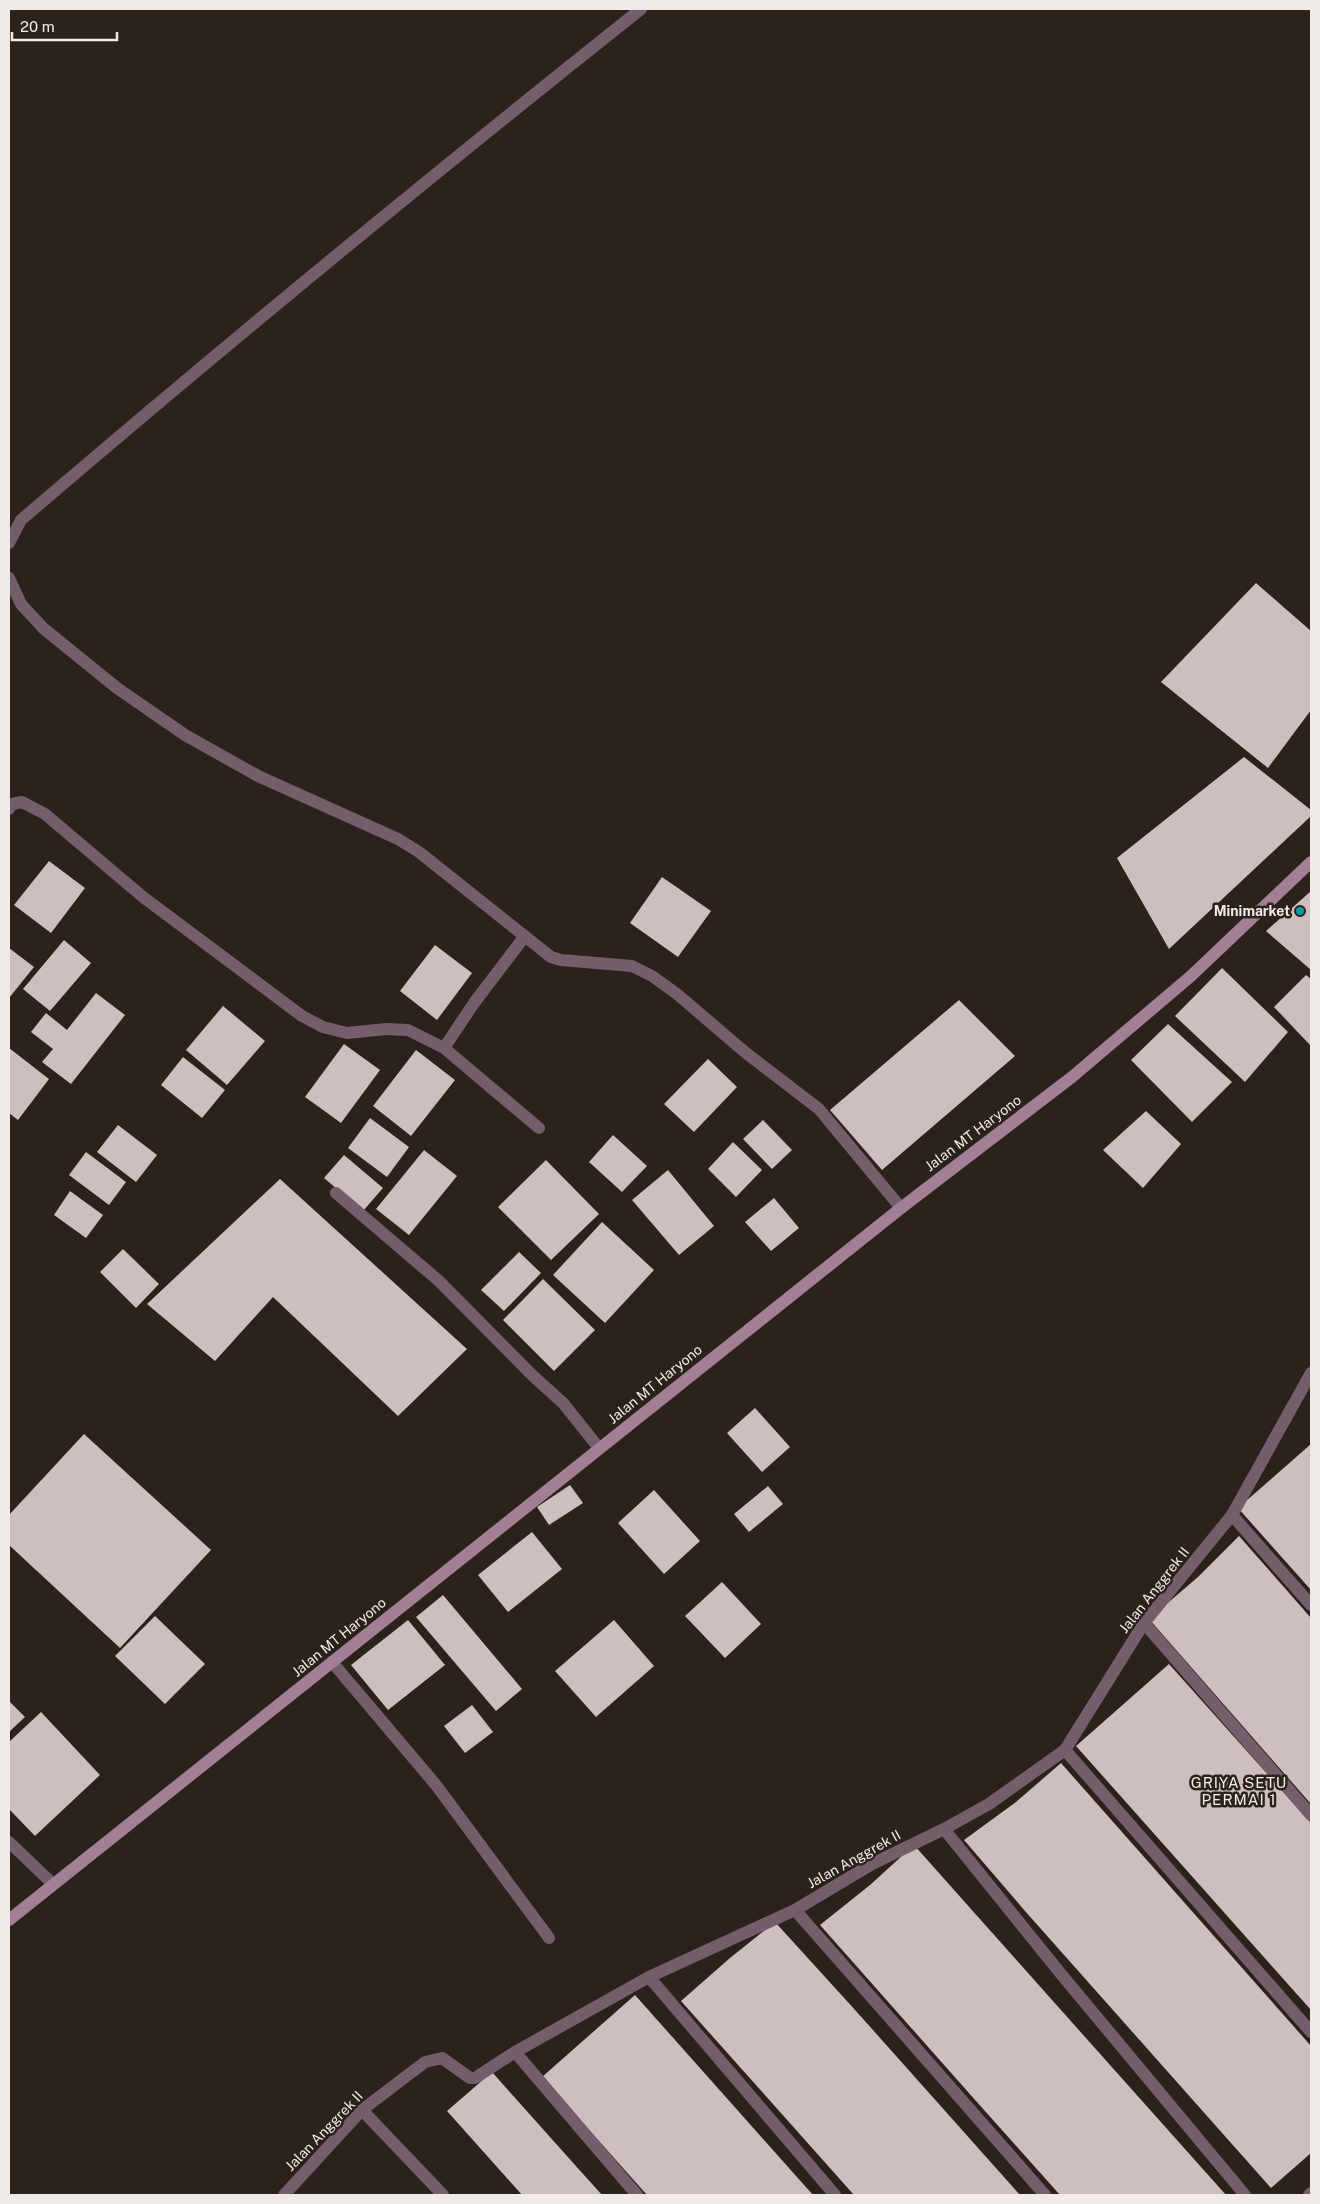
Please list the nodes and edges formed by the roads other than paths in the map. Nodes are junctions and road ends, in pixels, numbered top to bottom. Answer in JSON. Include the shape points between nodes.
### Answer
{"nodes":[{"id":1,"x":641,"y":9,"type":"edge"},
{"id":2,"x":9,"y":543,"type":"edge"},
{"id":3,"x":9,"y":578,"type":"edge"},
{"id":4,"x":9,"y":809,"type":"edge"},
{"id":5,"x":1311,"y":862,"type":"edge"},
{"id":6,"x":525,"y":936,"type":"junction"},
{"id":7,"x":444,"y":1048,"type":"junction"},
{"id":8,"x":539,"y":1128,"type":"dead end"},
{"id":9,"x":336,"y":1194,"type":"dead end"},
{"id":10,"x":901,"y":1208,"type":"junction"},
{"id":11,"x":1311,"y":1373,"type":"edge"},
{"id":12,"x":1307,"y":1391,"type":"edge"},
{"id":13,"x":599,"y":1448,"type":"junction"},
{"id":14,"x":1232,"y":1515,"type":"junction"},
{"id":15,"x":1311,"y":1605,"type":"edge"},
{"id":16,"x":1144,"y":1622,"type":"junction"},
{"id":17,"x":332,"y":1662,"type":"junction"},
{"id":18,"x":1065,"y":1750,"type":"junction"},
{"id":19,"x":1311,"y":1815,"type":"edge"},
{"id":20,"x":944,"y":1829,"type":"junction"},
{"id":21,"x":9,"y":1842,"type":"edge"},
{"id":22,"x":53,"y":1884,"type":"junction"},
{"id":23,"x":795,"y":1910,"type":"junction"},
{"id":24,"x":9,"y":1920,"type":"edge"},
{"id":25,"x":549,"y":1938,"type":"dead end"},
{"id":26,"x":649,"y":1977,"type":"junction"},
{"id":27,"x":1311,"y":2032,"type":"edge"},
{"id":28,"x":515,"y":2052,"type":"junction"},
{"id":29,"x":362,"y":2110,"type":"junction"},
{"id":30,"x":284,"y":2195,"type":"edge"},
{"id":31,"x":443,"y":2195,"type":"edge"},
{"id":32,"x":637,"y":2195,"type":"edge"},
{"id":33,"x":835,"y":2195,"type":"edge"},
{"id":34,"x":1045,"y":2195,"type":"edge"},
{"id":35,"x":1246,"y":2195,"type":"edge"}],
"edges":[{"from":1,"to":2,"type":"street","via":[[447,163],[178,385],[21,520]]},
{"from":3,"to":6,"type":"street","via":[[21,604],[43,628],[117,688],[177,730],[258,776],[398,839]]},
{"from":4,"to":7,"type":"street","via":[[12,804],[22,802],[45,814],[143,898],[302,1016],[323,1027],[347,1033],[408,1030]]},
{"from":5,"to":10,"type":"main road","name":"Jalan MT Haryono","via":[[1191,976],[1072,1077]]},
{"from":6,"to":7,"type":"street"},
{"from":6,"to":10,"type":"street","via":[[551,957],[632,966],[658,981],[819,1109]]},
{"from":7,"to":8,"type":"street"},
{"from":9,"to":13,"type":"street","via":[[439,1281],[563,1403]]},
{"from":10,"to":13,"type":"main road","name":"Jalan MT Haryono"},
{"from":11,"to":12,"type":"street","name":"Jalan Anggrek II"},
{"from":12,"to":14,"type":"street","name":"Jalan Anggrek II"},
{"from":13,"to":17,"type":"main road","name":"Jalan MT Haryono"},
{"from":14,"to":15,"type":"street"},
{"from":14,"to":16,"type":"street","name":"Jalan Anggrek II"},
{"from":16,"to":18,"type":"street","name":"Jalan Anggrek II"},
{"from":16,"to":19,"type":"street"},
{"from":17,"to":22,"type":"main road","name":"Jalan MT Haryono"},
{"from":17,"to":25,"type":"street","via":[[436,1785]]},
{"from":18,"to":20,"type":"street","name":"Jalan Anggrek II","via":[[989,1804]]},
{"from":18,"to":27,"type":"street"},
{"from":20,"to":23,"type":"street","name":"Jalan Anggrek II","via":[[872,1864]]},
{"from":20,"to":35,"type":"street"},
{"from":21,"to":22,"type":"street"},
{"from":22,"to":24,"type":"main road","name":"Jalan MT Haryono"},
{"from":23,"to":26,"type":"street","name":"Jalan Anggrek II"},
{"from":23,"to":34,"type":"street"},
{"from":26,"to":28,"type":"street","name":"Jalan Anggrek II"},
{"from":26,"to":33,"type":"street"},
{"from":28,"to":29,"type":"street","name":"Jalan Anggrek II","via":[[475,2078],[470,2078],[442,2058],[425,2062]]},
{"from":28,"to":32,"type":"street"},
{"from":29,"to":30,"type":"street","name":"Jalan Anggrek II"},
{"from":29,"to":31,"type":"street"}]}
